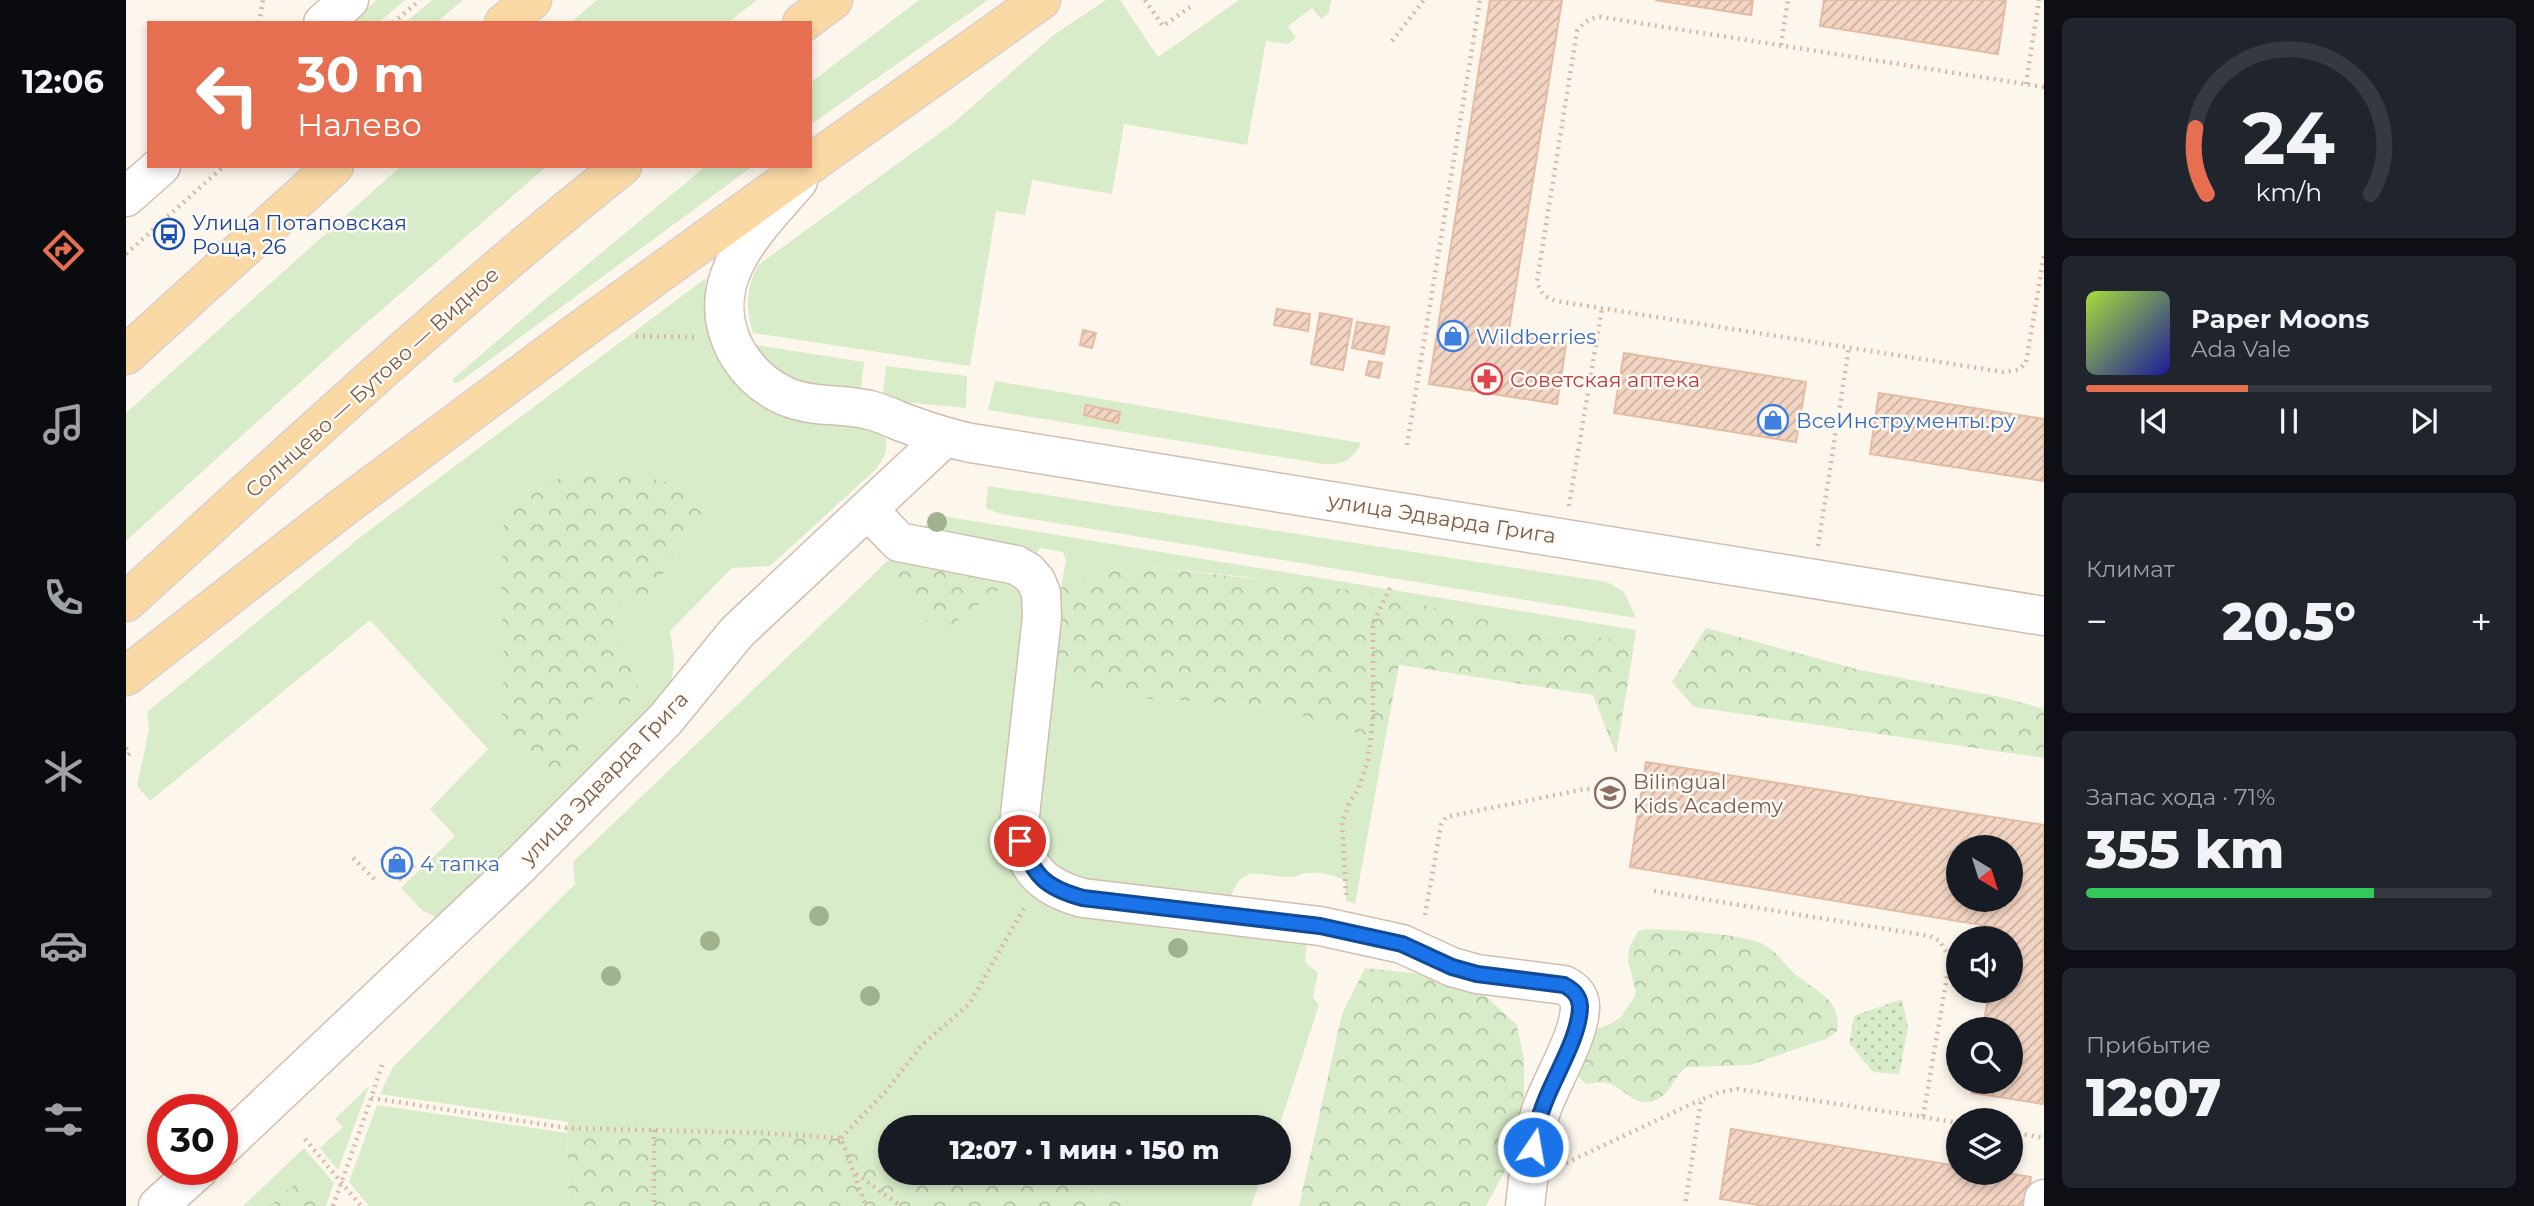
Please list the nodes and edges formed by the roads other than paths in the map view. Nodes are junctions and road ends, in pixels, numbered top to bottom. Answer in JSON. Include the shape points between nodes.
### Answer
{"nodes":[{"id":1,"x":532,"y":0,"type":"edge"},
{"id":2,"x":833,"y":0,"type":"edge"},
{"id":3,"x":1041,"y":0,"type":"edge"},
{"id":4,"x":506,"y":21,"type":"edge"},
{"id":5,"x":805,"y":21,"type":"edge"},
{"id":6,"x":812,"y":163,"type":"edge"},
{"id":7,"x":159,"y":168,"type":"edge"},
{"id":8,"x":332,"y":168,"type":"edge"},
{"id":9,"x":620,"y":168,"type":"edge"},
{"id":10,"x":805,"y":168,"type":"edge"},
{"id":11,"x":808,"y":168,"type":"edge"},
{"id":12,"x":126,"y":197,"type":"edge"},
{"id":13,"x":126,"y":355,"type":"edge"},
{"id":14,"x":944,"y":438,"type":"junction"},
{"id":15,"x":863,"y":515,"type":"junction"},
{"id":16,"x":126,"y":602,"type":"edge"},
{"id":17,"x":2044,"y":616,"type":"edge"},
{"id":18,"x":126,"y":677,"type":"edge"},
{"id":19,"x":238,"y":1132,"type":"edge"},
{"id":20,"x":181,"y":1185,"type":"edge"},
{"id":21,"x":2044,"y":1199,"type":"edge"},
{"id":22,"x":1526,"y":1200,"type":"edge"},
{"id":23,"x":158,"y":1206,"type":"edge"},
{"id":24,"x":2043,"y":1206,"type":"edge"}],
"edges":[{"from":1,"to":4,"type":"main road"},
{"from":2,"to":5,"type":"main road"},
{"from":3,"to":6,"type":"main road"},
{"from":7,"to":12,"type":"street"},
{"from":8,"to":13,"type":"main road"},
{"from":9,"to":16,"type":"main road","name":"Солнцево — Бутово — Видное","via":[[372,380]]},
{"from":10,"to":18,"type":"main road","via":[[519,375]]},
{"from":11,"to":14,"type":"street","via":[[734,261],[724,299],[730,338],[749,369],[785,396],[869,410]]},
{"from":14,"to":15,"type":"street","name":"улица Эдварда Грига"},
{"from":14,"to":17,"type":"street","name":"улица Эдварда Грига"},
{"from":15,"to":19,"type":"street","name":"улица Эдварда Грига","via":[[737,632],[665,720],[518,867]]},
{"from":15,"to":22,"type":"street","via":[[899,542],[1016,565],[1036,581],[1042,617],[1019,824],[1020,841],[1041,879],[1059,891],[1083,898],[1343,930],[1402,944],[1477,974],[1564,985],[1577,995],[1577,1022],[1541,1112]]},
{"from":20,"to":23,"type":"street"},
{"from":21,"to":24,"type":"street"}]}
